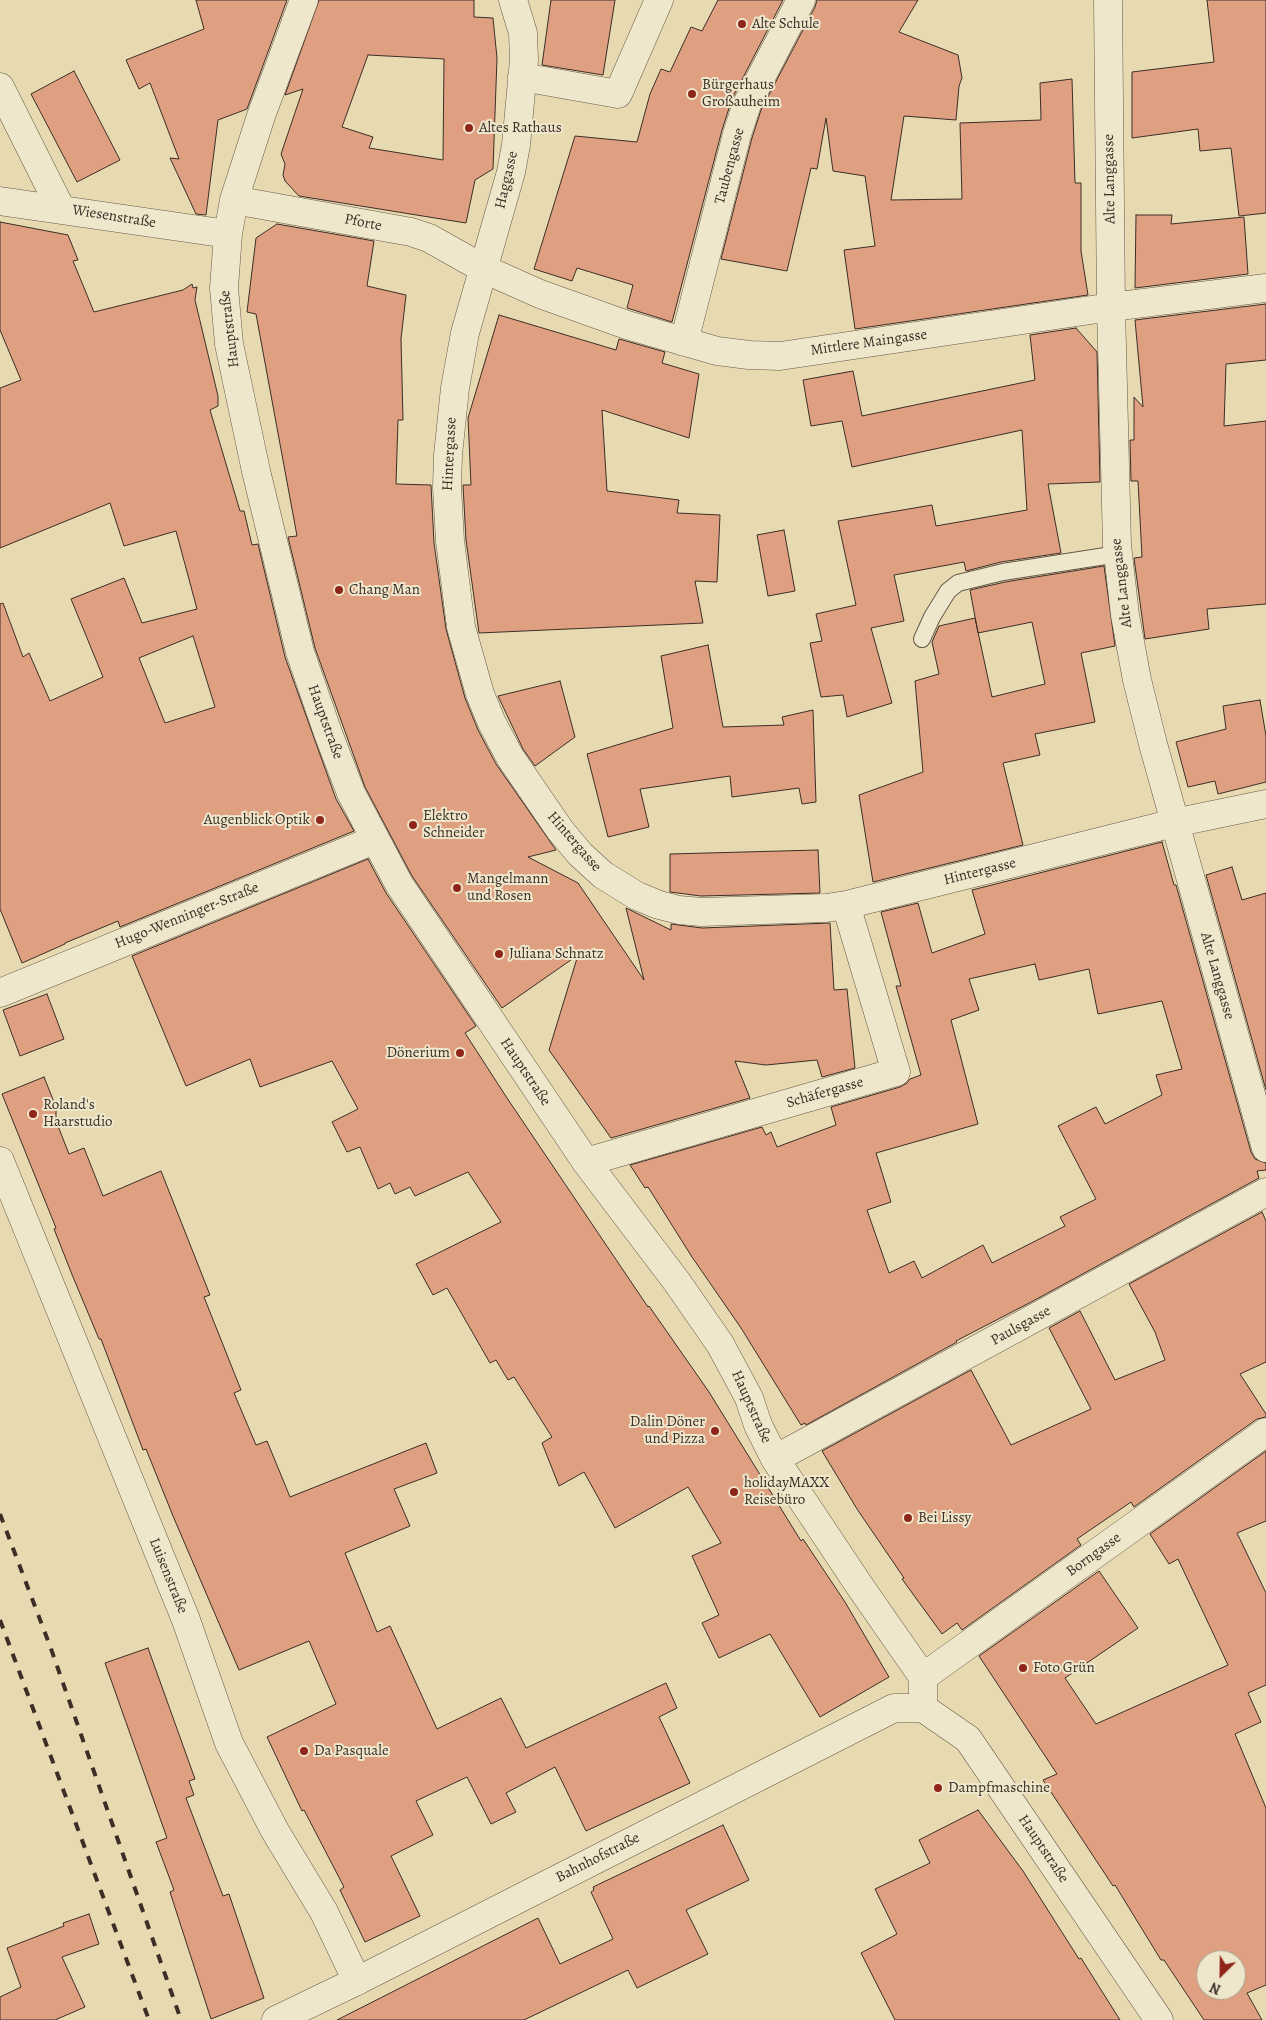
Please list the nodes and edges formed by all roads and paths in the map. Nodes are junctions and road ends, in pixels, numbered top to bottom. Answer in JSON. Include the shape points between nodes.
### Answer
{"nodes":[{"id":1,"x":304,"y":0,"type":"edge"},
{"id":2,"x":513,"y":0,"type":"edge"},
{"id":3,"x":659,"y":0,"type":"edge"},
{"id":4,"x":801,"y":0,"type":"edge"},
{"id":5,"x":1108,"y":0,"type":"edge"},
{"id":6,"x":522,"y":77,"type":"junction"},
{"id":7,"x":0,"y":87,"type":"edge"},
{"id":8,"x":234,"y":200,"type":"junction"},
{"id":9,"x":0,"y":201,"type":"edge"},
{"id":10,"x":61,"y":209,"type":"junction"},
{"id":11,"x":228,"y":234,"type":"junction"},
{"id":12,"x":484,"y":269,"type":"junction"},
{"id":13,"x":1266,"y":288,"type":"edge"},
{"id":14,"x":1111,"y":307,"type":"junction"},
{"id":15,"x":684,"y":342,"type":"junction"},
{"id":16,"x":1118,"y":554,"type":"junction"},
{"id":17,"x":922,"y":640,"type":"dead end"},
{"id":18,"x":1266,"y":804,"type":"edge"},
{"id":19,"x":1174,"y":823,"type":"junction"},
{"id":20,"x":374,"y":840,"type":"junction"},
{"id":21,"x":846,"y":905,"type":"junction"},
{"id":22,"x":0,"y":993,"type":"edge"},
{"id":23,"x":1266,"y":1148,"type":"edge"},
{"id":24,"x":0,"y":1161,"type":"edge"},
{"id":25,"x":586,"y":1162,"type":"junction"},
{"id":26,"x":1266,"y":1192,"type":"edge"},
{"id":27,"x":1266,"y":1432,"type":"edge"},
{"id":28,"x":775,"y":1459,"type":"junction"},
{"id":29,"x":923,"y":1677,"type":"junction"},
{"id":30,"x":923,"y":1708,"type":"junction"},
{"id":31,"x":358,"y":1980,"type":"junction"},
{"id":32,"x":276,"y":2020,"type":"edge"},
{"id":33,"x":1158,"y":2020,"type":"edge"}],
"edges":[{"from":1,"to":8,"type":"street","name":"Hauptstraße"},
{"from":2,"to":6,"type":"street","name":"Haggasse","via":[[523,33]]},
{"from":3,"to":6,"type":"street","via":[[618,94]]},
{"from":4,"to":15,"type":"street","name":"Taubengasse","via":[[747,104]]},
{"from":5,"to":14,"type":"street","name":"Alte Langgasse"},
{"from":6,"to":12,"type":"street","name":"Haggasse","via":[[511,172]]},
{"from":7,"to":10,"type":"street"},
{"from":8,"to":11,"type":"street","name":"Hauptstraße"},
{"from":8,"to":12,"type":"street","name":"Pforte","via":[[411,232],[429,238]]},
{"from":9,"to":10,"type":"street","name":"Wiesenstraße"},
{"from":10,"to":11,"type":"street","name":"Wiesenstraße"},
{"from":11,"to":20,"type":"street","name":"Hauptstraße","via":[[224,288],[229,344],[256,471],[300,652],[351,793]]},
{"from":12,"to":15,"type":"street","name":"Mittlere Maingasse","via":[[540,294]]},
{"from":12,"to":21,"type":"street","name":"Hintergasse","via":[[465,333],[455,388],[448,455],[448,514],[466,643],[480,694],[510,757],[580,854],[603,875],[637,896],[679,910],[701,912]]},
{"from":13,"to":14,"type":"street","name":"Mittlere Maingasse"},
{"from":14,"to":15,"type":"street","name":"Mittlere Maingasse","via":[[780,356],[749,356]]},
{"from":14,"to":16,"type":"street","name":"Alte Langgasse"},
{"from":16,"to":17,"type":"lane","via":[[1003,572],[958,583],[948,591]]},
{"from":16,"to":19,"type":"street","name":"Alte Langgasse","via":[[1136,680]]},
{"from":18,"to":19,"type":"street","name":"Hintergasse"},
{"from":19,"to":21,"type":"street","name":"Hintergasse"},
{"from":19,"to":23,"type":"street","name":"Alte Langgasse"},
{"from":20,"to":22,"type":"street","name":"Hugo-Wenninger-Straße"},
{"from":20,"to":25,"type":"street","name":"Hauptstraße","via":[[421,919]]},
{"from":21,"to":25,"type":"street","name":"Schäfergasse","via":[[896,1072]]},
{"from":24,"to":31,"type":"street","name":"Luisenstraße","via":[[186,1620],[229,1743],[275,1831],[324,1912]]},
{"from":25,"to":28,"type":"street","name":"Hauptstraße","via":[[720,1344],[749,1398]]},
{"from":26,"to":28,"type":"street","name":"Paulsgasse"},
{"from":27,"to":29,"type":"street","name":"Borngasse"},
{"from":28,"to":29,"type":"street","name":"Hauptstraße"},
{"from":29,"to":30,"type":"street"},
{"from":30,"to":31,"type":"street","name":"Bahnhofstraße","via":[[894,1708]]},
{"from":30,"to":33,"type":"street","name":"Hauptstraße","via":[[968,1739]]},
{"from":31,"to":32,"type":"street","name":"Bahnhofstraße"}]}
